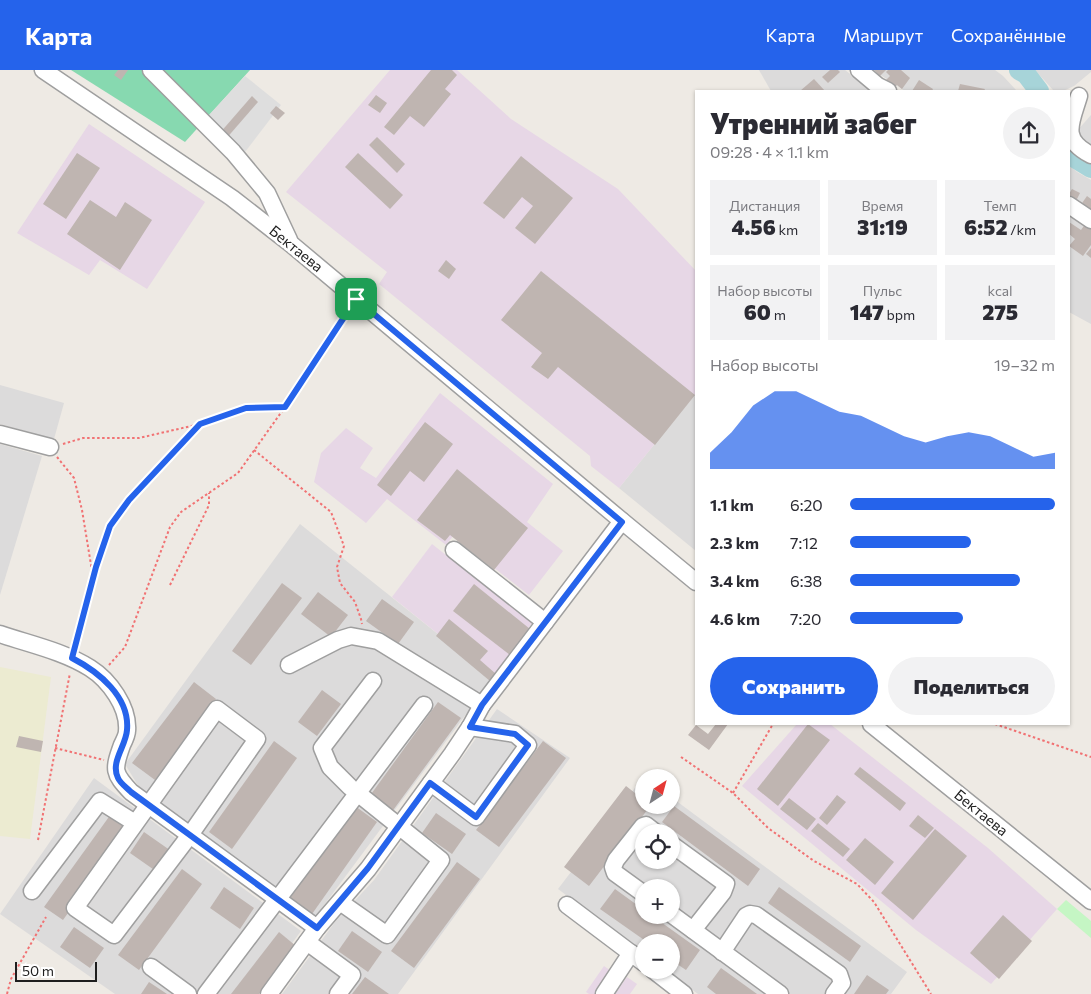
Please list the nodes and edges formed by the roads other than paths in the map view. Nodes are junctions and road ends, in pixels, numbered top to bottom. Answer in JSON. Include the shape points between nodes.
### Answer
{"nodes":[{"id":1,"x":43,"y":70,"type":"edge"},
{"id":2,"x":151,"y":70,"type":"edge"},
{"id":3,"x":859,"y":70,"type":"edge"},
{"id":4,"x":886,"y":90,"type":"edge"},
{"id":5,"x":1080,"y":94,"type":"edge"},
{"id":6,"x":1070,"y":125,"type":"edge"},
{"id":7,"x":1070,"y":132,"type":"edge"},
{"id":8,"x":1091,"y":155,"type":"edge"},
{"id":9,"x":1070,"y":206,"type":"edge"},
{"id":10,"x":1091,"y":220,"type":"edge"},
{"id":11,"x":290,"y":244,"type":"junction"},
{"id":12,"x":0,"y":434,"type":"edge"},
{"id":13,"x":50,"y":448,"type":"road end"},
{"id":14,"x":622,"y":522,"type":"junction"},
{"id":15,"x":454,"y":550,"type":"dead end"},
{"id":16,"x":695,"y":581,"type":"edge"},
{"id":17,"x":545,"y":622,"type":"junction"},
{"id":18,"x":0,"y":634,"type":"edge"},
{"id":19,"x":288,"y":665,"type":"dead end"},
{"id":20,"x":373,"y":681,"type":"dead end"},
{"id":21,"x":424,"y":705,"type":"dead end"},
{"id":22,"x":482,"y":705,"type":"junction"},
{"id":23,"x":872,"y":725,"type":"edge"},
{"id":24,"x":470,"y":727,"type":"junction"},
{"id":25,"x":430,"y":783,"type":"junction"},
{"id":26,"x":357,"y":794,"type":"junction"},
{"id":27,"x":148,"y":804,"type":"junction"},
{"id":28,"x":135,"y":823,"type":"junction"},
{"id":29,"x":398,"y":827,"type":"junction"},
{"id":30,"x":190,"y":835,"type":"junction"},
{"id":31,"x":635,"y":836,"type":"edge"},
{"id":32,"x":680,"y":851,"type":"edge"},
{"id":33,"x":635,"y":888,"type":"edge"},
{"id":34,"x":32,"y":891,"type":"dead end"},
{"id":35,"x":278,"y":899,"type":"junction"},
{"id":36,"x":1091,"y":900,"type":"edge"},
{"id":37,"x":340,"y":902,"type":"junction"},
{"id":38,"x":567,"y":905,"type":"dead end"},
{"id":39,"x":680,"y":921,"type":"edge"},
{"id":40,"x":317,"y":928,"type":"junction"},
{"id":41,"x":693,"y":930,"type":"junction"},
{"id":42,"x":307,"y":942,"type":"junction"},
{"id":43,"x":722,"y":952,"type":"junction"},
{"id":44,"x":635,"y":956,"type":"edge"},
{"id":45,"x":635,"y":960,"type":"edge"},
{"id":46,"x":151,"y":967,"type":"dead end"},
{"id":47,"x":665,"y":979,"type":"edge"},
{"id":48,"x":188,"y":994,"type":"edge"},
{"id":49,"x":206,"y":994,"type":"edge"},
{"id":50,"x":269,"y":994,"type":"edge"},
{"id":51,"x":338,"y":994,"type":"edge"},
{"id":52,"x":604,"y":994,"type":"edge"},
{"id":53,"x":684,"y":994,"type":"edge"},
{"id":54,"x":780,"y":994,"type":"edge"},
{"id":55,"x":834,"y":994,"type":"edge"}],
"edges":[{"from":1,"to":11,"type":"street","name":"Бектаева","via":[[232,198]]},
{"from":2,"to":11,"type":"street","via":[[233,152],[266,193]]},
{"from":3,"to":4,"type":"street"},
{"from":5,"to":6,"type":"street"},
{"from":7,"to":8,"type":"street","via":[[1072,139]]},
{"from":9,"to":10,"type":"street"},
{"from":11,"to":14,"type":"street","name":"Бектаева"},
{"from":12,"to":13,"type":"street"},
{"from":14,"to":16,"type":"street","name":"Бектаева"},
{"from":14,"to":17,"type":"street"},
{"from":15,"to":17,"type":"street"},
{"from":17,"to":22,"type":"street"},
{"from":18,"to":27,"type":"street","via":[[72,658],[91,668],[114,691],[125,710],[127,732],[116,762],[118,778]]},
{"from":19,"to":22,"type":"street","via":[[351,636],[378,640]]},
{"from":20,"to":26,"type":"street","via":[[322,748],[330,767]]},
{"from":21,"to":26,"type":"street"},
{"from":22,"to":24,"type":"street"},
{"from":23,"to":36,"type":"street","name":"Бектаева"},
{"from":24,"to":25,"type":"street"},
{"from":24,"to":25,"type":"street","via":[[515,734],[528,745],[476,817]]},
{"from":25,"to":29,"type":"street"},
{"from":26,"to":29,"type":"street"},
{"from":26,"to":35,"type":"street"},
{"from":27,"to":28,"type":"street"},
{"from":27,"to":30,"type":"street"},
{"from":27,"to":30,"type":"street","via":[[217,709],[257,739]]},
{"from":28,"to":30,"type":"street","via":[[75,908],[114,935]]},
{"from":28,"to":34,"type":"street","via":[[100,801]]},
{"from":29,"to":37,"type":"street"},
{"from":29,"to":37,"type":"street","via":[[441,860],[387,935]]},
{"from":30,"to":35,"type":"street"},
{"from":31,"to":33,"type":"street","via":[[613,868],[615,874]]},
{"from":32,"to":41,"type":"street","via":[[726,884]]},
{"from":35,"to":40,"type":"street"},
{"from":35,"to":49,"type":"street"},
{"from":37,"to":40,"type":"street"},
{"from":38,"to":44,"type":"street"},
{"from":39,"to":41,"type":"street"},
{"from":40,"to":42,"type":"street"},
{"from":41,"to":43,"type":"street"},
{"from":42,"to":50,"type":"street"},
{"from":42,"to":51,"type":"street","via":[[352,975]]},
{"from":43,"to":54,"type":"street"},
{"from":43,"to":55,"type":"street","via":[[746,916],[756,915],[839,974],[842,982]]},
{"from":45,"to":52,"type":"street"},
{"from":46,"to":48,"type":"street"},
{"from":47,"to":53,"type":"street"}]}
